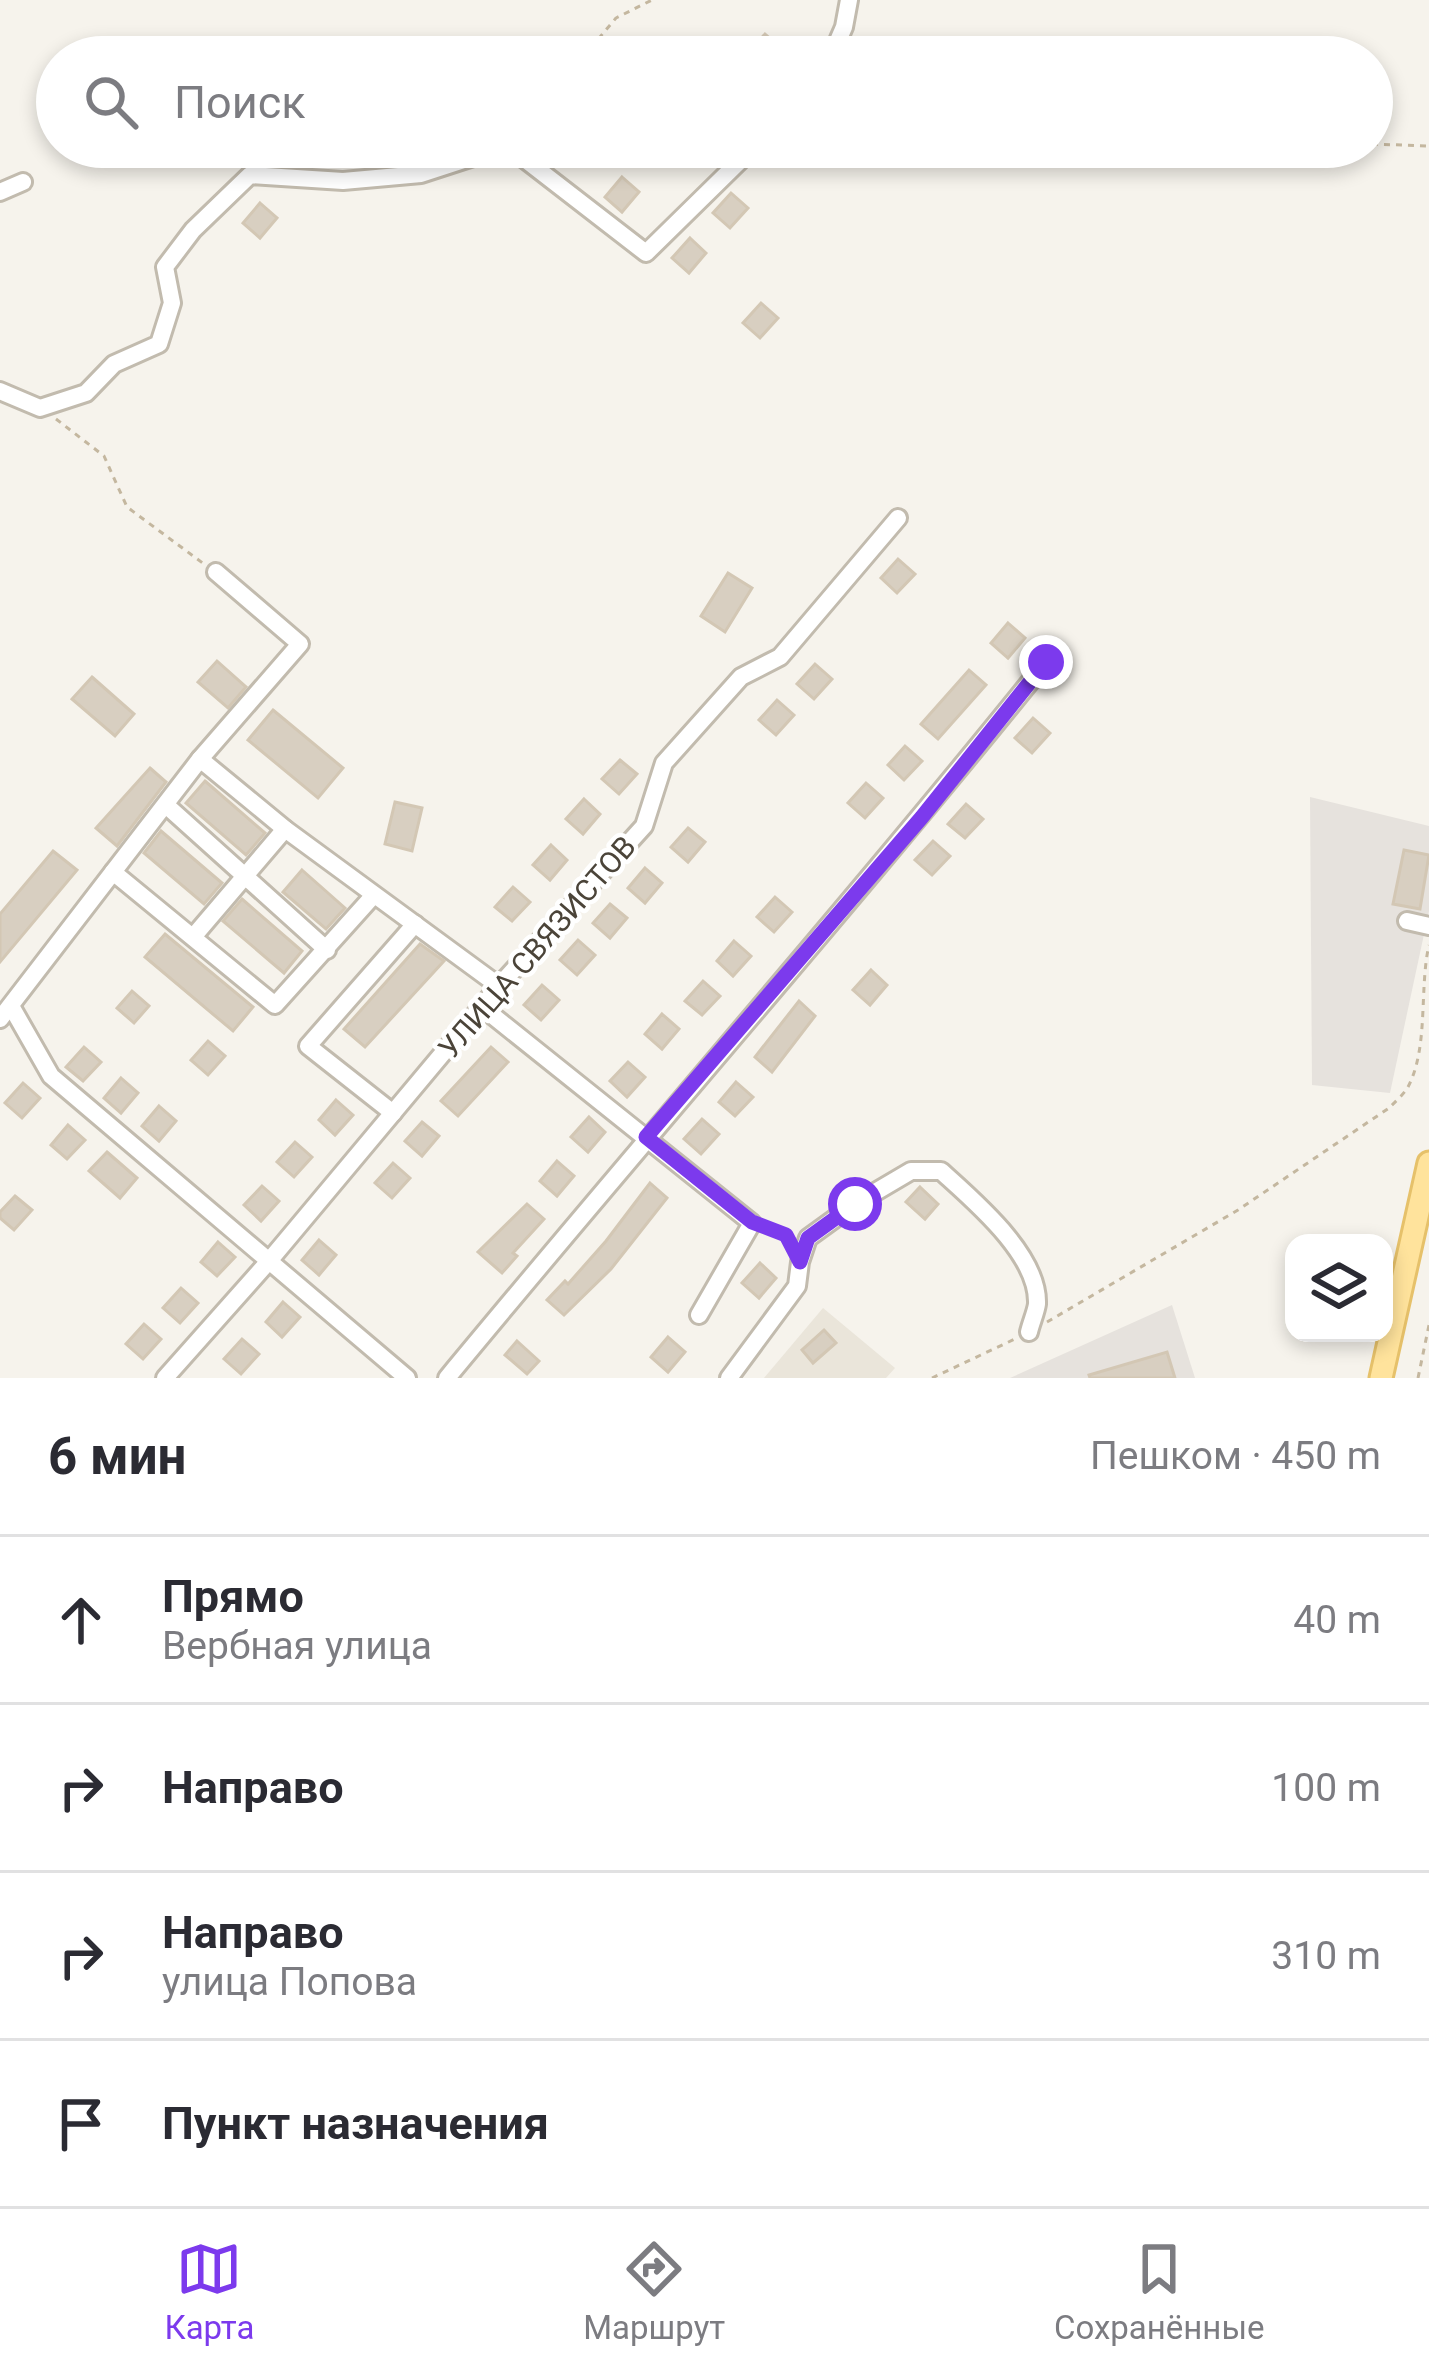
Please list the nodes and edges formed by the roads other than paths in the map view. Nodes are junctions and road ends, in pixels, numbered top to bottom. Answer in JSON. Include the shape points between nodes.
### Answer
{"nodes":[{"id":1,"x":848,"y":0,"type":"edge"},
{"id":2,"x":840,"y":36,"type":"edge"},
{"id":3,"x":440,"y":168,"type":"edge"},
{"id":4,"x":534,"y":168,"type":"edge"},
{"id":5,"x":733,"y":168,"type":"edge"},
{"id":6,"x":23,"y":182,"type":"dead end"},
{"id":7,"x":0,"y":192,"type":"edge"},
{"id":8,"x":0,"y":392,"type":"edge"},
{"id":9,"x":898,"y":518,"type":"dead end"},
{"id":10,"x":215,"y":572,"type":"road end"},
{"id":11,"x":1046,"y":662,"type":"dead end"},
{"id":12,"x":200,"y":759,"type":"junction"},
{"id":13,"x":167,"y":806,"type":"junction"},
{"id":14,"x":285,"y":829,"type":"junction"},
{"id":15,"x":113,"y":872,"type":"junction"},
{"id":16,"x":245,"y":876,"type":"junction"},
{"id":17,"x":373,"y":896,"type":"junction"},
{"id":18,"x":1407,"y":921,"type":"dead end"},
{"id":19,"x":415,"y":924,"type":"junction"},
{"id":20,"x":1429,"y":926,"type":"edge"},
{"id":21,"x":194,"y":937,"type":"junction"},
{"id":22,"x":327,"y":950,"type":"junction"},
{"id":23,"x":500,"y":986,"type":"junction"},
{"id":24,"x":482,"y":1007,"type":"junction"},
{"id":25,"x":5,"y":1013,"type":"edge"},
{"id":26,"x":393,"y":1113,"type":"junction"},
{"id":27,"x":646,"y":1137,"type":"junction"},
{"id":28,"x":1429,"y":1162,"type":"edge"},
{"id":29,"x":269,"y":1261,"type":"junction"},
{"id":30,"x":699,"y":1315,"type":"dead end"},
{"id":31,"x":1029,"y":1332,"type":"road end"},
{"id":32,"x":165,"y":1378,"type":"edge"},
{"id":33,"x":407,"y":1378,"type":"edge"},
{"id":34,"x":447,"y":1378,"type":"edge"},
{"id":35,"x":729,"y":1378,"type":"edge"},
{"id":36,"x":1381,"y":1378,"type":"edge"}],
"edges":[{"from":1,"to":2,"type":"street"},
{"from":3,"to":8,"type":"street","via":[[344,181],[250,175],[165,267],[172,303],[159,344],[114,364],[86,393],[40,408]]},
{"from":4,"to":5,"type":"street","via":[[646,253]]},
{"from":6,"to":7,"type":"street"},
{"from":9,"to":23,"type":"street","name":"УЛИЦА СВЯЗИСТОВ","via":[[780,657],[741,677],[664,763],[644,826]]},
{"from":10,"to":12,"type":"street","via":[[301,644]]},
{"from":11,"to":27,"type":"street"},
{"from":12,"to":13,"type":"street"},
{"from":12,"to":14,"type":"street"},
{"from":13,"to":15,"type":"street"},
{"from":13,"to":16,"type":"street"},
{"from":14,"to":16,"type":"street"},
{"from":14,"to":17,"type":"street"},
{"from":15,"to":21,"type":"street"},
{"from":15,"to":25,"type":"street"},
{"from":16,"to":21,"type":"street"},
{"from":16,"to":22,"type":"street"},
{"from":17,"to":19,"type":"street"},
{"from":17,"to":22,"type":"street"},
{"from":18,"to":20,"type":"street"},
{"from":19,"to":23,"type":"street"},
{"from":19,"to":26,"type":"street","via":[[308,1046]]},
{"from":21,"to":22,"type":"street","via":[[275,1005]]},
{"from":23,"to":24,"type":"street","name":"УЛИЦА СВЯЗИСТОВ"},
{"from":24,"to":26,"type":"street","name":"УЛИЦА СВЯЗИСТОВ"},
{"from":24,"to":27,"type":"street"},
{"from":25,"to":29,"type":"street","via":[[51,1076]]},
{"from":26,"to":29,"type":"street","name":"УЛИЦА СВЯЗИСТОВ"},
{"from":27,"to":30,"type":"street","via":[[752,1222]]},
{"from":27,"to":34,"type":"street"},
{"from":28,"to":36,"type":"main road"},
{"from":29,"to":32,"type":"street","name":"УЛИЦА СВЯЗИСТОВ"},
{"from":29,"to":33,"type":"street"},
{"from":31,"to":35,"type":"street","via":[[1037,1302],[1029,1266],[941,1171],[911,1171],[808,1238],[797,1286]]}]}
